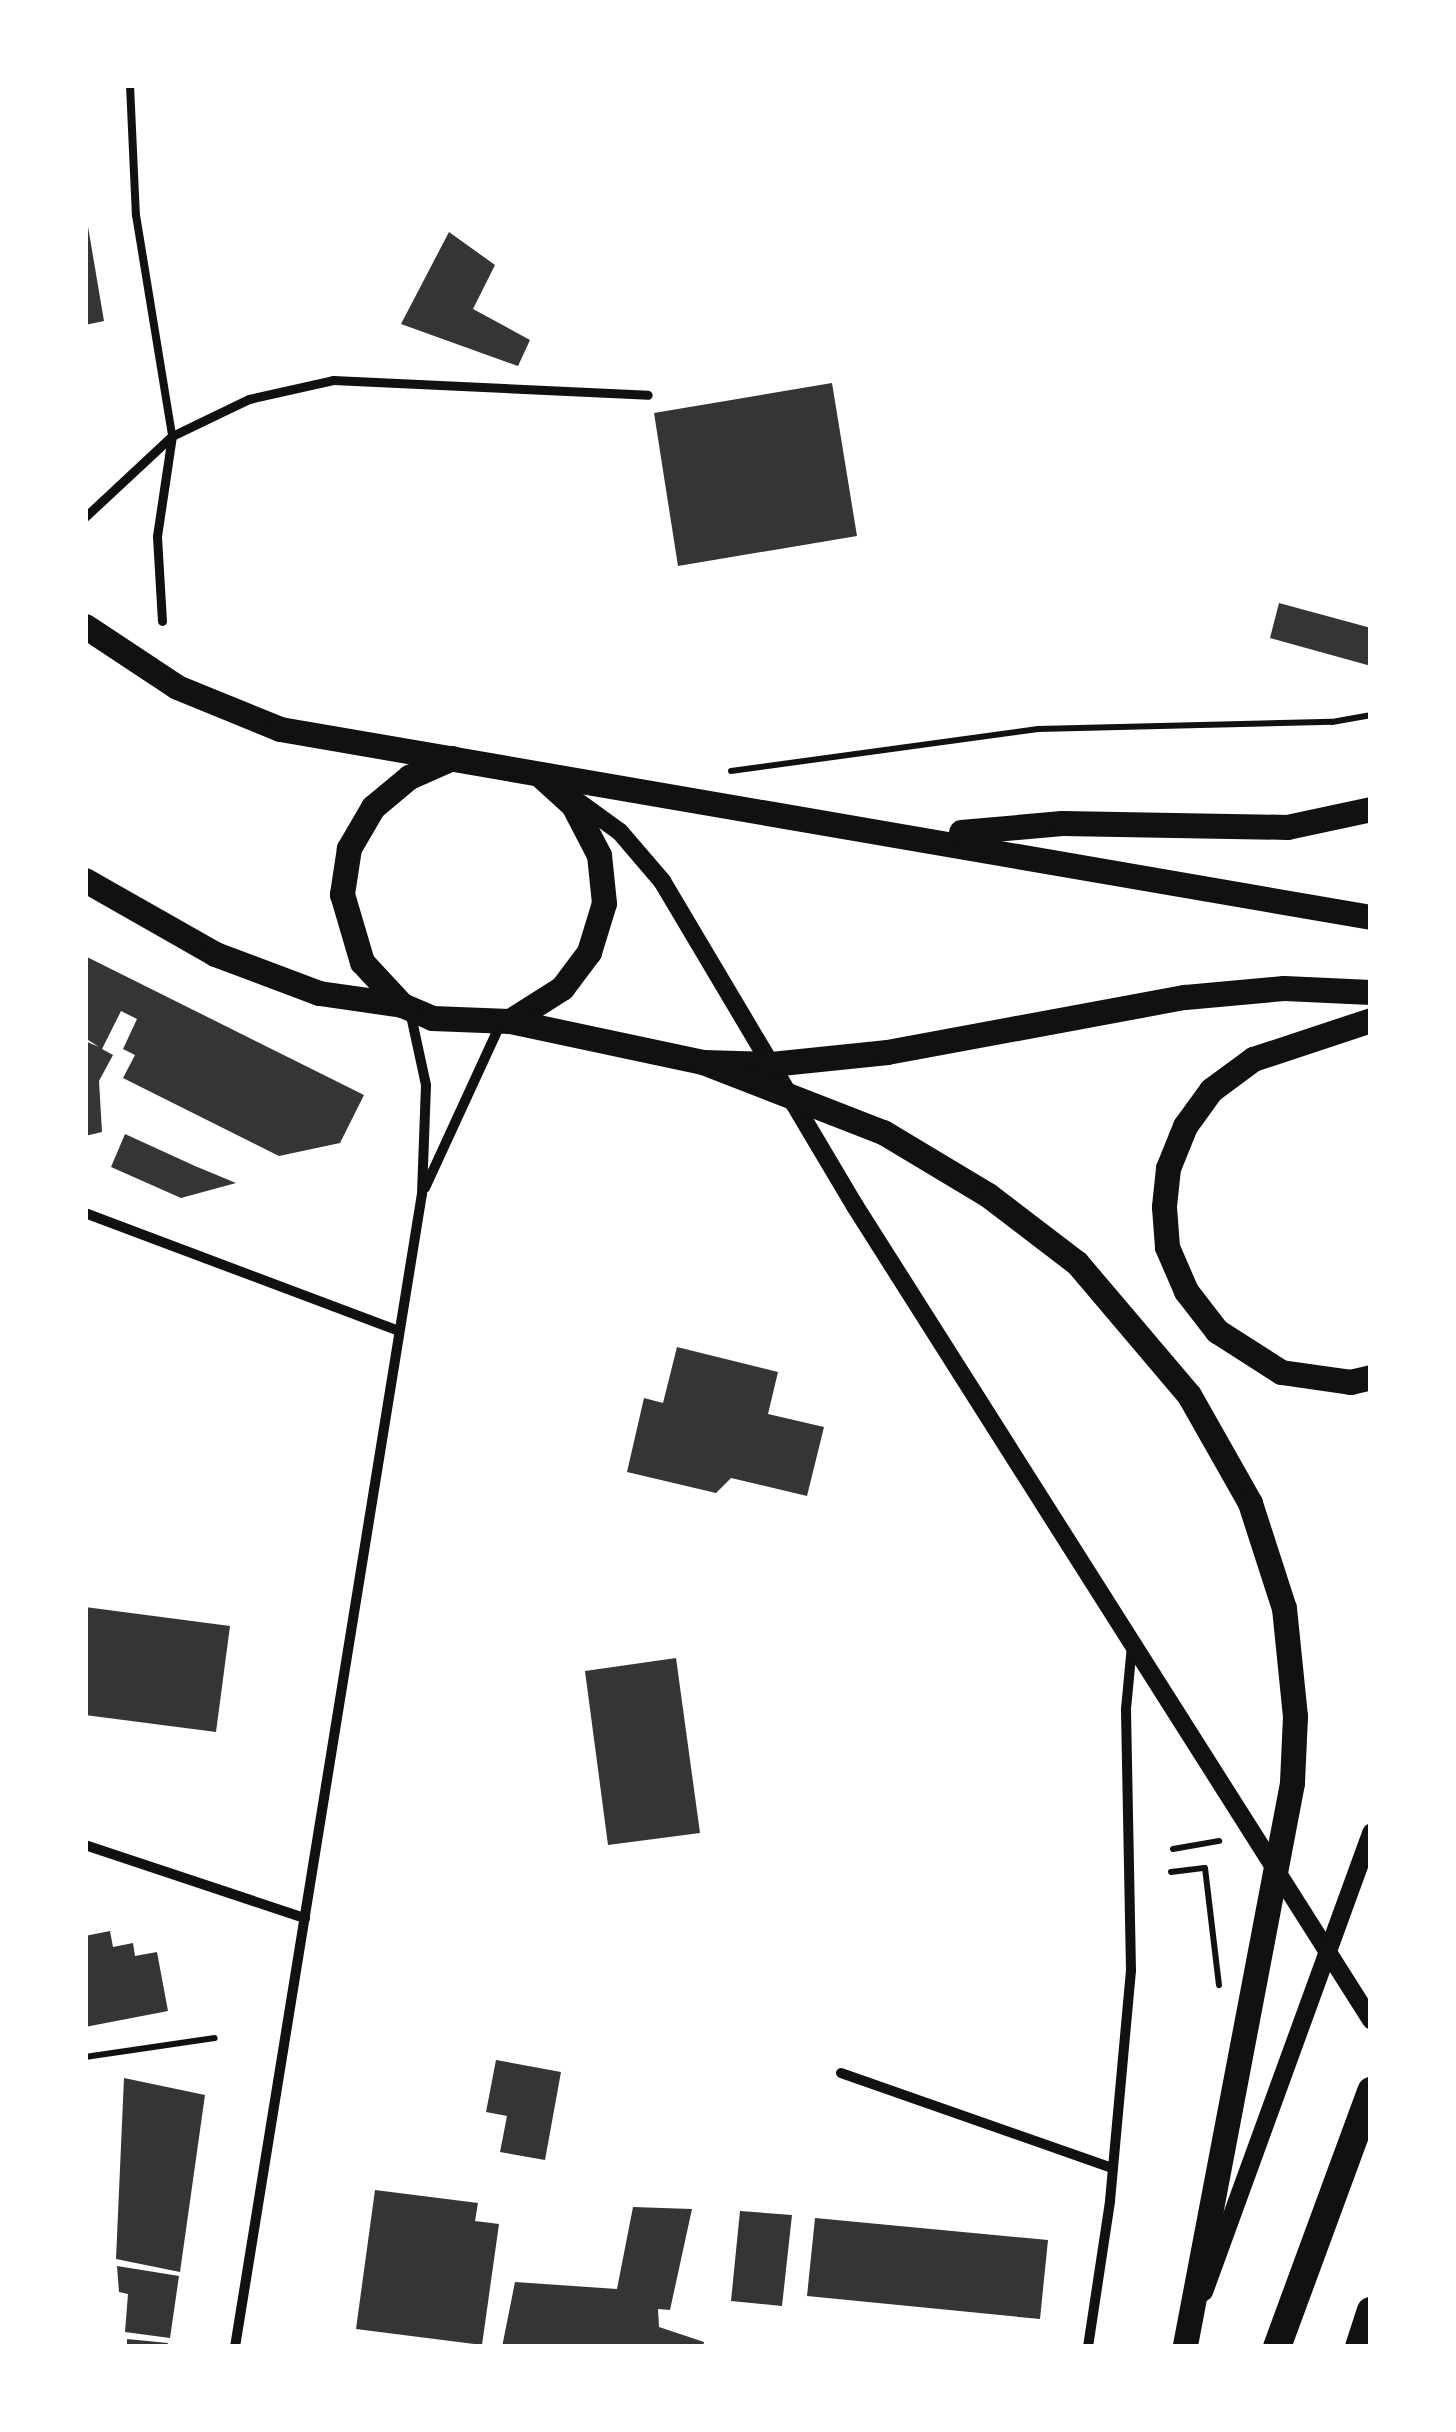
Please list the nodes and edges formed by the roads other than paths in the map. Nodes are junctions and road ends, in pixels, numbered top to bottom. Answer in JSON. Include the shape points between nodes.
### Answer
{"nodes":[{"id":1,"x":130,"y":85,"type":"edge"},
{"id":2,"x":648,"y":395,"type":"dead end"},
{"id":3,"x":172,"y":436,"type":"junction"},
{"id":4,"x":85,"y":517,"type":"edge"},
{"id":5,"x":162,"y":622,"type":"dead end"},
{"id":6,"x":85,"y":626,"type":"edge"},
{"id":7,"x":452,"y":758,"type":"junction"},
{"id":8,"x":540,"y":775,"type":"junction"},
{"id":9,"x":1371,"y":809,"type":"edge"},
{"id":10,"x":926,"y":836,"type":"junction"},
{"id":11,"x":85,"y":880,"type":"edge"},
{"id":12,"x":1371,"y":917,"type":"edge"},
{"id":13,"x":1371,"y":992,"type":"edge"},
{"id":14,"x":406,"y":1008,"type":"junction"},
{"id":15,"x":1371,"y":1020,"type":"edge"},
{"id":16,"x":505,"y":1022,"type":"junction"},
{"id":17,"x":704,"y":1062,"type":"junction"},
{"id":18,"x":771,"y":1064,"type":"junction"},
{"id":19,"x":789,"y":1095,"type":"junction"},
{"id":20,"x":422,"y":1194,"type":"junction"},
{"id":21,"x":85,"y":1213,"type":"edge"},
{"id":22,"x":397,"y":1330,"type":"junction"},
{"id":23,"x":1371,"y":1377,"type":"edge"},
{"id":24,"x":1132,"y":1646,"type":"junction"},
{"id":25,"x":1371,"y":1832,"type":"edge"},
{"id":26,"x":85,"y":1845,"type":"edge"},
{"id":27,"x":305,"y":1918,"type":"junction"},
{"id":28,"x":1371,"y":2020,"type":"edge"},
{"id":29,"x":842,"y":2073,"type":"dead end"},
{"id":30,"x":1371,"y":2091,"type":"edge"},
{"id":31,"x":1113,"y":2168,"type":"junction"},
{"id":32,"x":1371,"y":2311,"type":"edge"},
{"id":33,"x":1184,"y":2346,"type":"edge"},
{"id":34,"x":235,"y":2347,"type":"edge"},
{"id":35,"x":1088,"y":2347,"type":"edge"},
{"id":36,"x":1277,"y":2347,"type":"edge"},
{"id":37,"x":1358,"y":2347,"type":"edge"}],
"edges":[{"from":1,"to":3,"type":"lane","via":[[136,216]]},
{"from":2,"to":3,"type":"street","via":[[333,380],[249,399]]},
{"from":3,"to":4,"type":"street"},
{"from":3,"to":5,"type":"street","via":[[157,536]]},
{"from":6,"to":7,"type":"main road","via":[[177,687],[280,729]]},
{"from":7,"to":8,"type":"main road"},
{"from":7,"to":14,"type":"main road","via":[[409,777],[373,807],[344,869],[350,941]]},
{"from":8,"to":10,"type":"main road"},
{"from":8,"to":16,"type":"main road","via":[[573,805],[590,832],[606,881],[604,903],[577,970],[546,1001]]},
{"from":8,"to":18,"type":"street","via":[[643,856]]},
{"from":9,"to":10,"type":"main road","via":[[1287,827],[1062,824]]},
{"from":10,"to":12,"type":"main road"},
{"from":11,"to":14,"type":"main road","via":[[130,910],[262,973],[319,993]]},
{"from":13,"to":18,"type":"main road","via":[[1284,988],[1185,996],[887,1052]]},
{"from":14,"to":16,"type":"main road","via":[[458,1023]]},
{"from":14,"to":20,"type":"street","via":[[426,1085]]},
{"from":15,"to":23,"type":"main road","via":[[1253,1059],[1211,1090],[1174,1154],[1164,1207],[1167,1246],[1186,1291],[1217,1331],[1280,1372],[1350,1382]]},
{"from":16,"to":17,"type":"main road"},
{"from":16,"to":20,"type":"street"},
{"from":17,"to":18,"type":"main road"},
{"from":17,"to":19,"type":"main road"},
{"from":18,"to":19,"type":"street"},
{"from":19,"to":24,"type":"street"},
{"from":19,"to":33,"type":"main road","via":[[936,1162],[1077,1263],[1188,1396],[1250,1504],[1284,1608],[1295,1716],[1292,1783]]},
{"from":20,"to":22,"type":"street"},
{"from":21,"to":22,"type":"street"},
{"from":22,"to":27,"type":"street"},
{"from":24,"to":28,"type":"street"},
{"from":24,"to":31,"type":"street","via":[[1126,1709],[1131,1971]]},
{"from":25,"to":33,"type":"street"},
{"from":26,"to":27,"type":"street"},
{"from":27,"to":34,"type":"street"},
{"from":29,"to":31,"type":"street"},
{"from":30,"to":36,"type":"highway"},
{"from":31,"to":35,"type":"street"},
{"from":32,"to":37,"type":"highway"}]}
